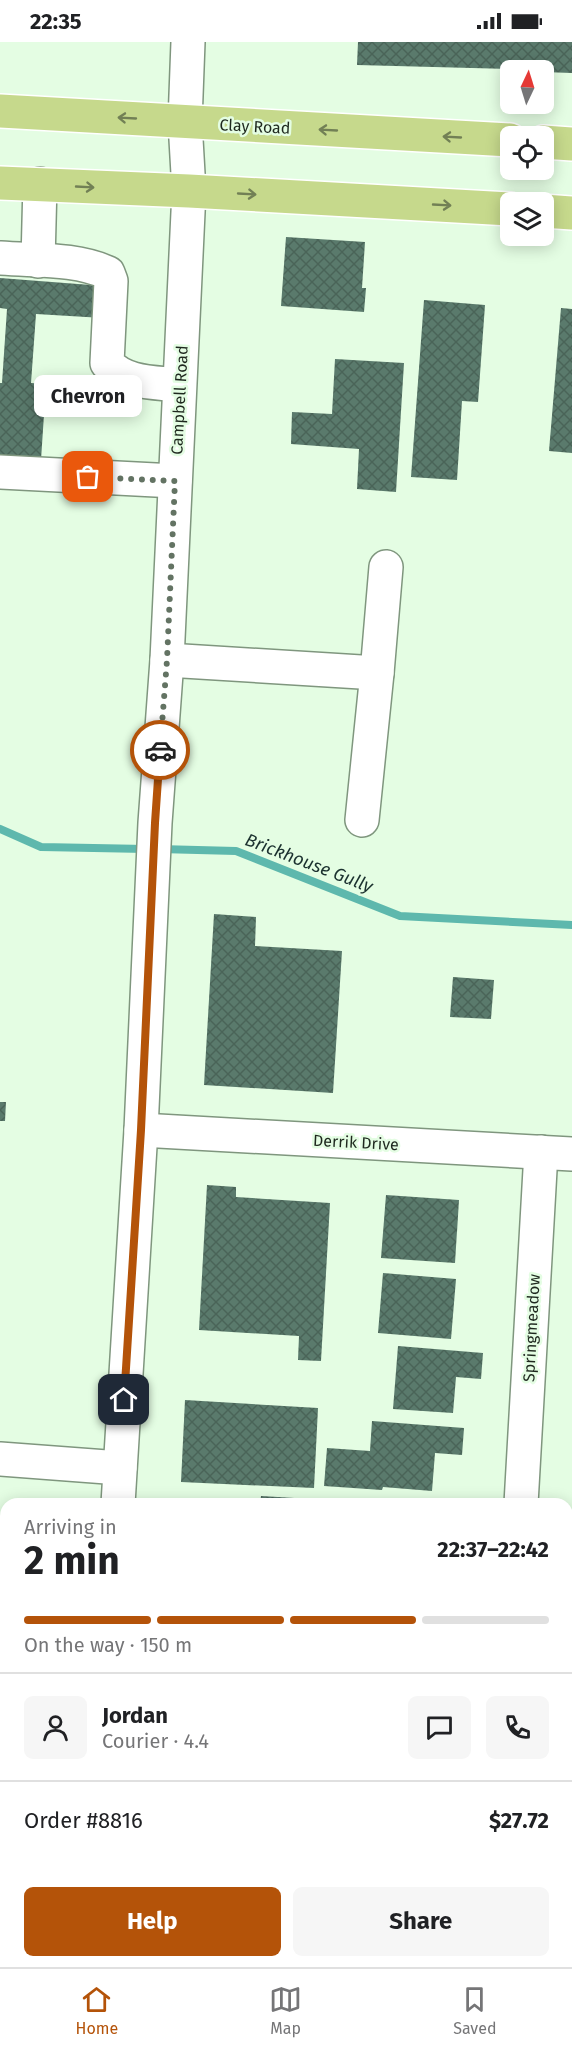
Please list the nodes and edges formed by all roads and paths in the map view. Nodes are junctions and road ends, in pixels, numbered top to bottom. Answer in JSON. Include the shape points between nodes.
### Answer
{"nodes":[{"id":1,"x":188,"y":42,"type":"edge"},
{"id":2,"x":0,"y":111,"type":"edge"},
{"id":3,"x":185,"y":122,"type":"junction"},
{"id":4,"x":500,"y":139,"type":"edge"},
{"id":5,"x":554,"y":143,"type":"edge"},
{"id":6,"x":572,"y":144,"type":"edge"},
{"id":7,"x":0,"y":183,"type":"edge"},
{"id":8,"x":40,"y":184,"type":"junction"},
{"id":9,"x":189,"y":191,"type":"junction"},
{"id":10,"x":500,"y":208,"type":"edge"},
{"id":11,"x":554,"y":212,"type":"edge"},
{"id":12,"x":572,"y":213,"type":"edge"},
{"id":13,"x":0,"y":258,"type":"edge"},
{"id":14,"x":38,"y":261,"type":"junction"},
{"id":15,"x":179,"y":385,"type":"junction"},
{"id":16,"x":0,"y":472,"type":"edge"},
{"id":17,"x":175,"y":481,"type":"junction"},
{"id":18,"x":386,"y":567,"type":"dead end"},
{"id":19,"x":167,"y":660,"type":"junction"},
{"id":20,"x":377,"y":673,"type":"junction"},
{"id":21,"x":362,"y":820,"type":"dead end"},
{"id":22,"x":141,"y":1130,"type":"junction"},
{"id":23,"x":556,"y":1153,"type":"edge"},
{"id":24,"x":0,"y":1459,"type":"edge"},
{"id":25,"x":120,"y":1468,"type":"junction"},
{"id":26,"x":118,"y":1498,"type":"edge"},
{"id":27,"x":522,"y":1498,"type":"edge"}],
"edges":[{"from":1,"to":3,"type":"street","name":"Campbell Road"},
{"from":3,"to":2,"type":"main road","name":"Clay Road","one_way":true},
{"from":4,"to":3,"type":"main road","name":"Clay Road","one_way":true},
{"from":3,"to":9,"type":"street","name":"Campbell Road"},
{"from":5,"to":6,"type":"main road"},
{"from":7,"to":8,"type":"main road"},
{"from":8,"to":9,"type":"main road","one_way":true},
{"from":8,"to":14,"type":"street"},
{"from":9,"to":10,"type":"main road","one_way":true},
{"from":9,"to":15,"type":"street","name":"Campbell Road"},
{"from":11,"to":12,"type":"main road"},
{"from":13,"to":14,"type":"street"},
{"from":14,"to":15,"type":"street","via":[[92,266],[108,273],[111,281],[107,363],[116,373],[136,380]]},
{"from":15,"to":17,"type":"street","name":"Campbell Road"},
{"from":16,"to":17,"type":"street"},
{"from":17,"to":19,"type":"street","name":"Campbell Road"},
{"from":18,"to":20,"type":"street"},
{"from":19,"to":20,"type":"street"},
{"from":19,"to":22,"type":"street","name":"Campbell Road"},
{"from":20,"to":21,"type":"street"},
{"from":22,"to":23,"type":"street","name":"Derrik Drive"},
{"from":22,"to":25,"type":"street","name":"Campbell Road"},
{"from":23,"to":27,"type":"street","name":"Springmeadow"},
{"from":24,"to":25,"type":"street"},
{"from":25,"to":26,"type":"street","name":"Campbell Road"}]}
